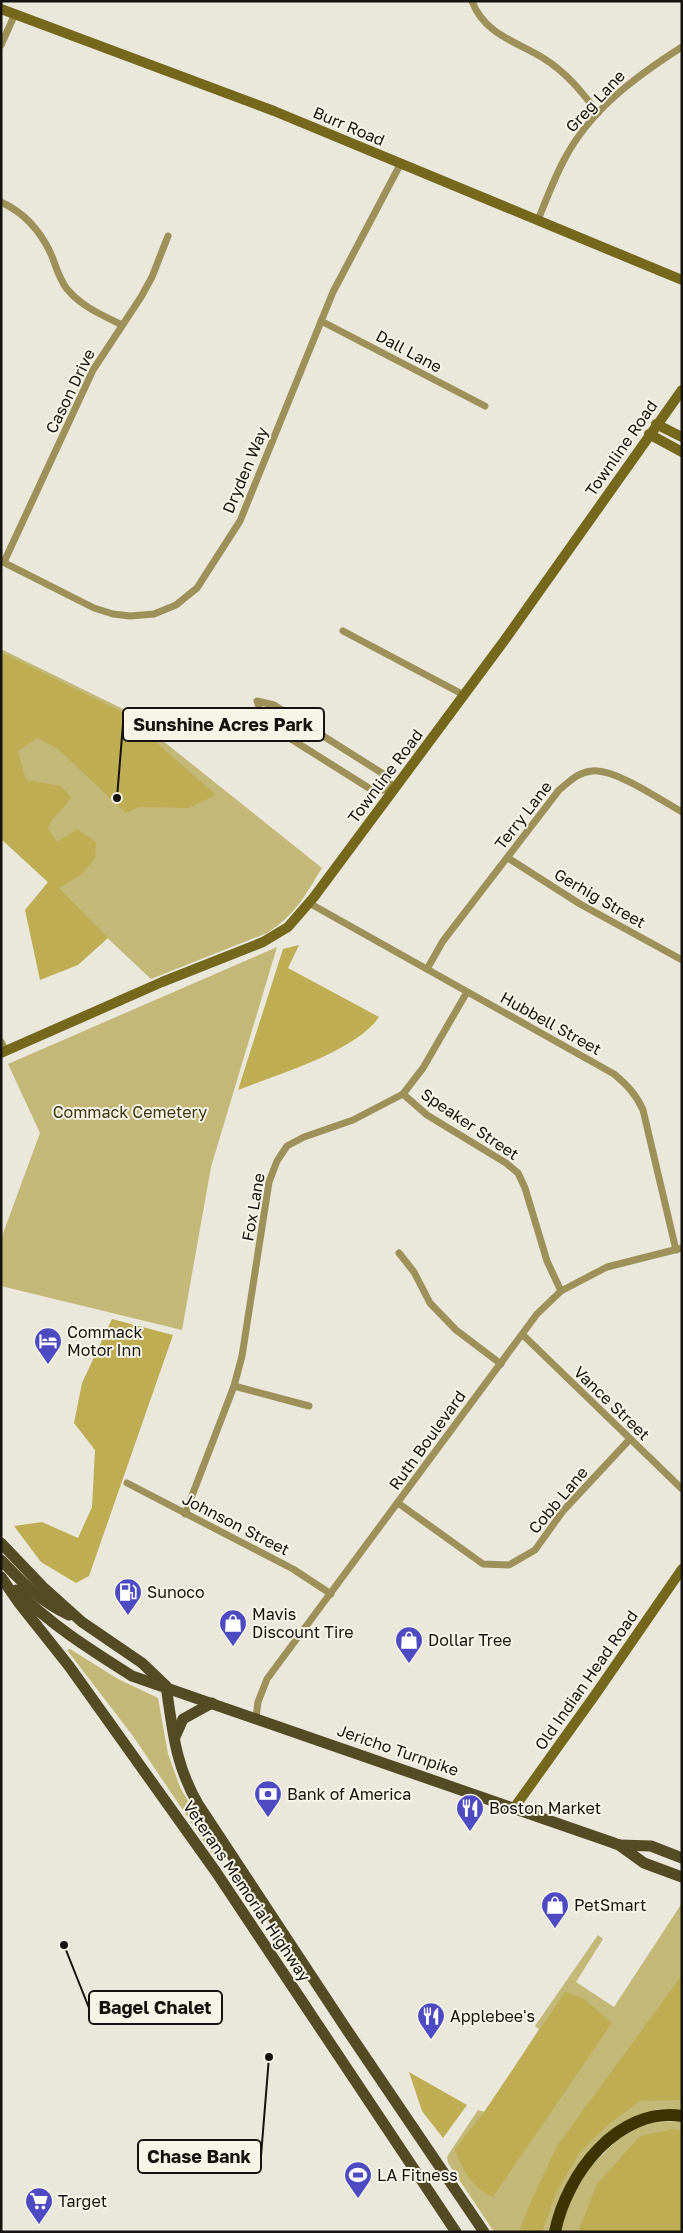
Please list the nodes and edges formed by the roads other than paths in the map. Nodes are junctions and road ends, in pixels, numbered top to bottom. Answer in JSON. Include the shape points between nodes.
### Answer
{"nodes":[{"id":1,"x":472,"y":1,"type":"edge"},
{"id":2,"x":1,"y":9,"type":"edge"},
{"id":3,"x":16,"y":14,"type":"junction"},
{"id":4,"x":1,"y":45,"type":"edge"},
{"id":5,"x":682,"y":47,"type":"edge"},
{"id":6,"x":598,"y":113,"type":"junction"},
{"id":7,"x":401,"y":163,"type":"junction"},
{"id":8,"x":1,"y":202,"type":"edge"},
{"id":9,"x":538,"y":220,"type":"junction"},
{"id":10,"x":168,"y":236,"type":"dead end"},
{"id":11,"x":682,"y":280,"type":"edge"},
{"id":12,"x":321,"y":320,"type":"junction"},
{"id":13,"x":122,"y":324,"type":"junction"},
{"id":14,"x":682,"y":390,"type":"edge"},
{"id":15,"x":485,"y":406,"type":"dead end"},
{"id":16,"x":656,"y":424,"type":"junction"},
{"id":17,"x":649,"y":434,"type":"junction"},
{"id":18,"x":682,"y":437,"type":"edge"},
{"id":19,"x":682,"y":452,"type":"edge"},
{"id":20,"x":3,"y":561,"type":"edge"},
{"id":21,"x":343,"y":631,"type":"dead end"},
{"id":22,"x":464,"y":695,"type":"junction"},
{"id":23,"x":394,"y":790,"type":"junction"},
{"id":24,"x":682,"y":812,"type":"edge"},
{"id":25,"x":508,"y":858,"type":"junction"},
{"id":26,"x":309,"y":904,"type":"junction"},
{"id":27,"x":682,"y":960,"type":"edge"},
{"id":28,"x":427,"y":969,"type":"junction"},
{"id":29,"x":467,"y":992,"type":"junction"},
{"id":30,"x":3,"y":1049,"type":"edge"},
{"id":31,"x":404,"y":1094,"type":"junction"},
{"id":32,"x":679,"y":1249,"type":"edge"},
{"id":33,"x":399,"y":1254,"type":"dead end"},
{"id":34,"x":561,"y":1290,"type":"junction"},
{"id":35,"x":523,"y":1335,"type":"junction"},
{"id":36,"x":501,"y":1364,"type":"junction"},
{"id":37,"x":234,"y":1386,"type":"junction"},
{"id":38,"x":309,"y":1406,"type":"dead end"},
{"id":39,"x":630,"y":1439,"type":"junction"},
{"id":40,"x":127,"y":1483,"type":"dead end"},
{"id":41,"x":682,"y":1490,"type":"edge"},
{"id":42,"x":398,"y":1503,"type":"junction"},
{"id":43,"x":185,"y":1514,"type":"junction"},
{"id":44,"x":1,"y":1543,"type":"edge"},
{"id":45,"x":1,"y":1560,"type":"edge"},
{"id":46,"x":682,"y":1569,"type":"edge"},
{"id":47,"x":1,"y":1575,"type":"edge"},
{"id":48,"x":331,"y":1594,"type":"junction"},
{"id":49,"x":82,"y":1622,"type":"junction"},
{"id":50,"x":166,"y":1686,"type":"junction"},
{"id":51,"x":212,"y":1703,"type":"junction"},
{"id":52,"x":256,"y":1718,"type":"junction"},
{"id":53,"x":174,"y":1742,"type":"junction"},
{"id":54,"x":514,"y":1808,"type":"junction"},
{"id":55,"x":619,"y":1845,"type":"junction"},
{"id":56,"x":682,"y":1858,"type":"edge"},
{"id":57,"x":682,"y":1877,"type":"edge"},
{"id":58,"x":682,"y":2116,"type":"edge"},
{"id":59,"x":456,"y":2232,"type":"edge"},
{"id":60,"x":484,"y":2232,"type":"edge"},
{"id":61,"x":556,"y":2232,"type":"edge"}],
"edges":[{"from":1,"to":6,"type":"street","via":[[486,23],[503,38],[560,70]]},
{"from":2,"to":3,"type":"street","name":"Burr Road"},
{"from":3,"to":4,"type":"street"},
{"from":3,"to":7,"type":"street","name":"Burr Road","via":[[274,111]]},
{"from":5,"to":6,"type":"street","name":"Greg Lane","via":[[640,74]]},
{"from":6,"to":9,"type":"street","name":"Greg Lane","via":[[578,136],[564,160]]},
{"from":7,"to":9,"type":"street","name":"Burr Road"},
{"from":7,"to":12,"type":"street","name":"Dryden Way"},
{"from":8,"to":13,"type":"street","via":[[30,221],[67,288],[83,304]]},
{"from":9,"to":11,"type":"street","name":"Burr Road"},
{"from":10,"to":13,"type":"street","name":"Cason Drive","via":[[152,277]]},
{"from":12,"to":15,"type":"street","name":"Dall Lane"},
{"from":12,"to":20,"type":"street","name":"Dryden Way","via":[[240,520],[196,588],[176,605],[154,614],[114,614],[94,608]]},
{"from":13,"to":20,"type":"street","name":"Cason Drive","via":[[93,370]]},
{"from":14,"to":16,"type":"street","name":"Townline Road"},
{"from":16,"to":17,"type":"street","name":"Townline Road"},
{"from":16,"to":18,"type":"street"},
{"from":17,"to":19,"type":"street"},
{"from":17,"to":22,"type":"street","name":"Townline Road"},
{"from":21,"to":22,"type":"street"},
{"from":22,"to":23,"type":"street","name":"Townline Road"},
{"from":23,"to":23,"type":"street","via":[[385,775],[274,705],[257,701],[264,722],[372,790]]},
{"from":23,"to":26,"type":"street","name":"Townline Road"},
{"from":24,"to":25,"type":"street","name":"Terry Lane","via":[[613,773],[592,770],[577,775],[559,790]]},
{"from":25,"to":27,"type":"street","name":"Gerhig Street","via":[[580,904]]},
{"from":25,"to":28,"type":"street","name":"Terry Lane","via":[[443,941]]},
{"from":26,"to":28,"type":"street","name":"Hubbell Street"},
{"from":26,"to":30,"type":"street","name":"Townline Road","via":[[288,926],[263,942]]},
{"from":28,"to":29,"type":"street","name":"Hubbell Street"},
{"from":29,"to":31,"type":"street","name":"Fox Lane","via":[[424,1068]]},
{"from":29,"to":32,"type":"street","name":"Hubbell Street","via":[[614,1074],[637,1097]]},
{"from":31,"to":34,"type":"street","name":"Speaker Street","via":[[427,1115],[518,1173],[547,1261]]},
{"from":31,"to":37,"type":"street","name":"Fox Lane","via":[[353,1120],[287,1146],[277,1162],[269,1182],[251,1311]]},
{"from":32,"to":34,"type":"street","name":"Ruth Boulevard","via":[[607,1267]]},
{"from":33,"to":36,"type":"street","via":[[414,1272],[430,1303],[456,1330]]},
{"from":34,"to":35,"type":"street","name":"Ruth Boulevard","via":[[537,1314]]},
{"from":35,"to":36,"type":"street","name":"Ruth Boulevard"},
{"from":35,"to":39,"type":"street","name":"Vance Street"},
{"from":36,"to":42,"type":"street","name":"Ruth Boulevard"},
{"from":37,"to":38,"type":"street"},
{"from":37,"to":43,"type":"street","name":"Fox Lane"},
{"from":39,"to":41,"type":"street","name":"Vance Street"},
{"from":39,"to":42,"type":"street","name":"Cobb Lane","via":[[563,1510],[535,1550],[509,1564],[484,1564]]},
{"from":40,"to":43,"type":"street","name":"Johnson Street"},
{"from":42,"to":48,"type":"street","name":"Ruth Boulevard"},
{"from":43,"to":48,"type":"street","name":"Johnson Street","via":[[294,1569]]},
{"from":44,"to":49,"type":"main road","name":"Jericho Turnpike","via":[[43,1588]]},
{"from":45,"to":49,"type":"main road","via":[[33,1594]]},
{"from":46,"to":54,"type":"street","name":"Old Indian Head Road"},
{"from":47,"to":50,"type":"main road","name":"Jericho Turnpike","via":[[78,1642],[132,1676]]},
{"from":47,"to":59,"type":"main road","name":"Veterans Memorial Highway","via":[[18,1603],[69,1666],[216,1872]]},
{"from":48,"to":52,"type":"street","name":"Ruth Boulevard","via":[[267,1679]]},
{"from":49,"to":50,"type":"main road","name":"Jericho Turnpike","via":[[142,1663]]},
{"from":50,"to":51,"type":"main road","name":"Jericho Turnpike"},
{"from":50,"to":53,"type":"main road","name":"Veterans Memorial Highway"},
{"from":51,"to":52,"type":"main road","name":"Jericho Turnpike"},
{"from":51,"to":53,"type":"main road","via":[[183,1719]]},
{"from":52,"to":54,"type":"main road","name":"Jericho Turnpike"},
{"from":53,"to":60,"type":"main road","name":"Veterans Memorial Highway","via":[[184,1776],[213,1828]]},
{"from":54,"to":55,"type":"main road","name":"Jericho Turnpike"},
{"from":55,"to":56,"type":"main road","name":"Jericho Turnpike","via":[[651,1846]]},
{"from":55,"to":57,"type":"main road","name":"Jericho Turnpike","via":[[644,1863]]},
{"from":58,"to":61,"type":"highway","via":[[654,2116],[634,2122],[599,2150],[572,2184]]}]}
